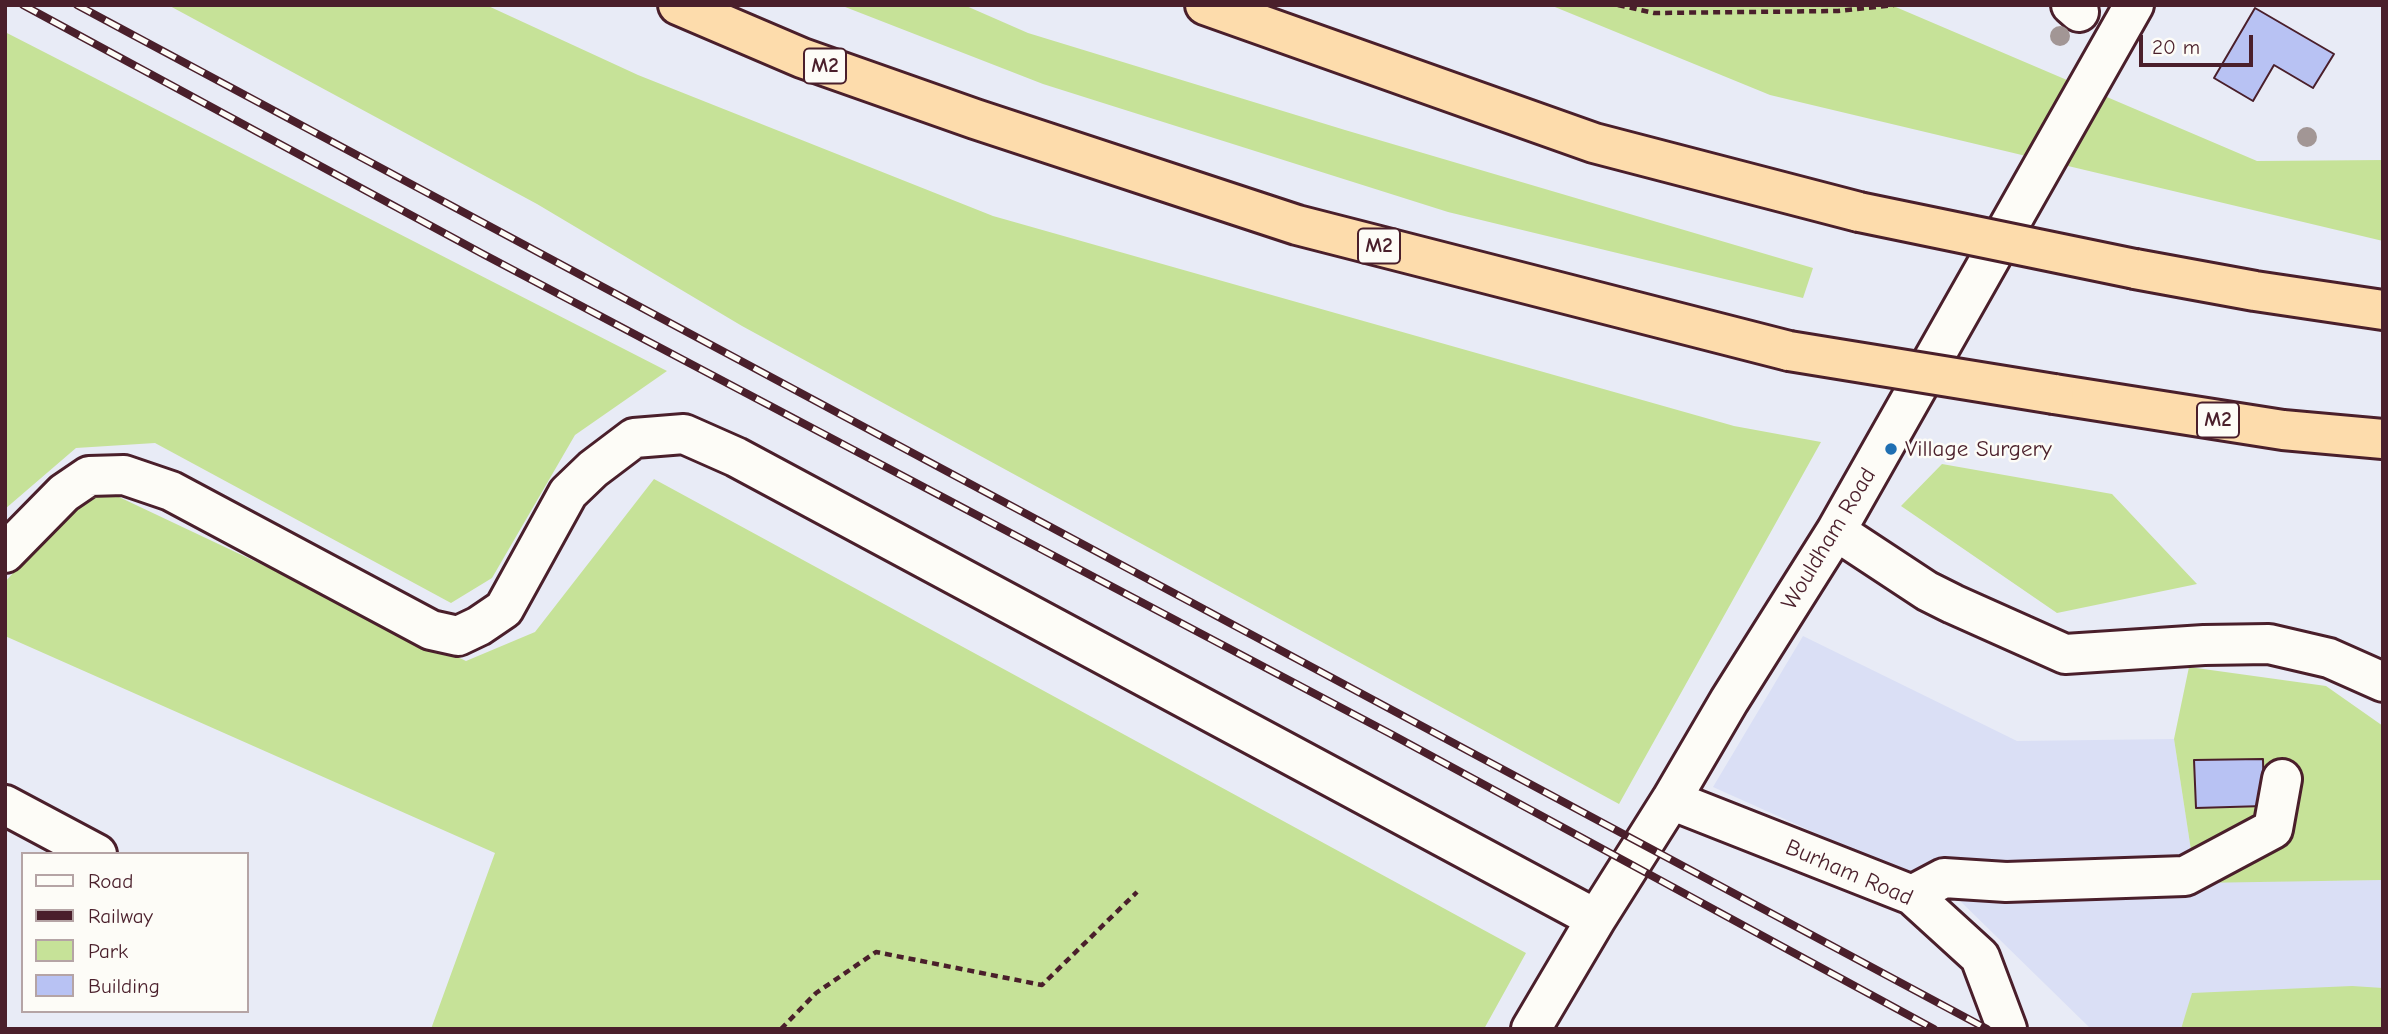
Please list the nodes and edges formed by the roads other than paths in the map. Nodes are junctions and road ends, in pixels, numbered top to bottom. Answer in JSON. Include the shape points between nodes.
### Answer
{"nodes":[{"id":1,"x":678,"y":5,"type":"edge"},
{"id":2,"x":1205,"y":5,"type":"edge"},
{"id":3,"x":2134,"y":5,"type":"edge"},
{"id":4,"x":2383,"y":310,"type":"edge"},
{"id":5,"x":2383,"y":439,"type":"edge"},
{"id":6,"x":1836,"y":531,"type":"junction"},
{"id":7,"x":5,"y":553,"type":"edge"},
{"id":8,"x":2383,"y":682,"type":"edge"},
{"id":9,"x":2282,"y":779,"type":"dead end"},
{"id":10,"x":1671,"y":800,"type":"junction"},
{"id":11,"x":5,"y":805,"type":"edge"},
{"id":12,"x":93,"y":852,"type":"edge"},
{"id":13,"x":1912,"y":895,"type":"junction"},
{"id":14,"x":1596,"y":919,"type":"junction"},
{"id":15,"x":1531,"y":1029,"type":"edge"},
{"id":16,"x":2007,"y":1029,"type":"edge"}],
"edges":[{"from":1,"to":5,"type":"highway","number":"M2","bridge":true,"via":[[802,58],[1297,225],[1790,351],[2283,430]]},
{"from":2,"to":4,"type":"highway","bridge":true,"via":[[1594,143],[1859,212],[2255,291]]},
{"from":3,"to":6,"type":"street","name":"Wouldham Road"},
{"from":6,"to":8,"type":"street","via":[[1944,600],[2065,654],[2269,644],[2329,657]]},
{"from":6,"to":10,"type":"street","name":"Wouldham Road"},
{"from":7,"to":14,"type":"street","via":[[64,493],[89,476],[124,475],[171,491],[431,630],[458,636],[504,609],[568,493],[593,469],[634,438],[684,435],[736,457]]},
{"from":9,"to":13,"type":"street","via":[[2273,828],[2185,876],[2006,881],[1944,878]]},
{"from":10,"to":13,"type":"street","name":"Burham Road"},
{"from":10,"to":14,"type":"street","name":"Wouldham Road"},
{"from":11,"to":12,"type":"street"},
{"from":13,"to":16,"type":"street","name":"Burham Road","via":[[1980,957]]},
{"from":14,"to":15,"type":"street","name":"Wouldham Road"}]}
